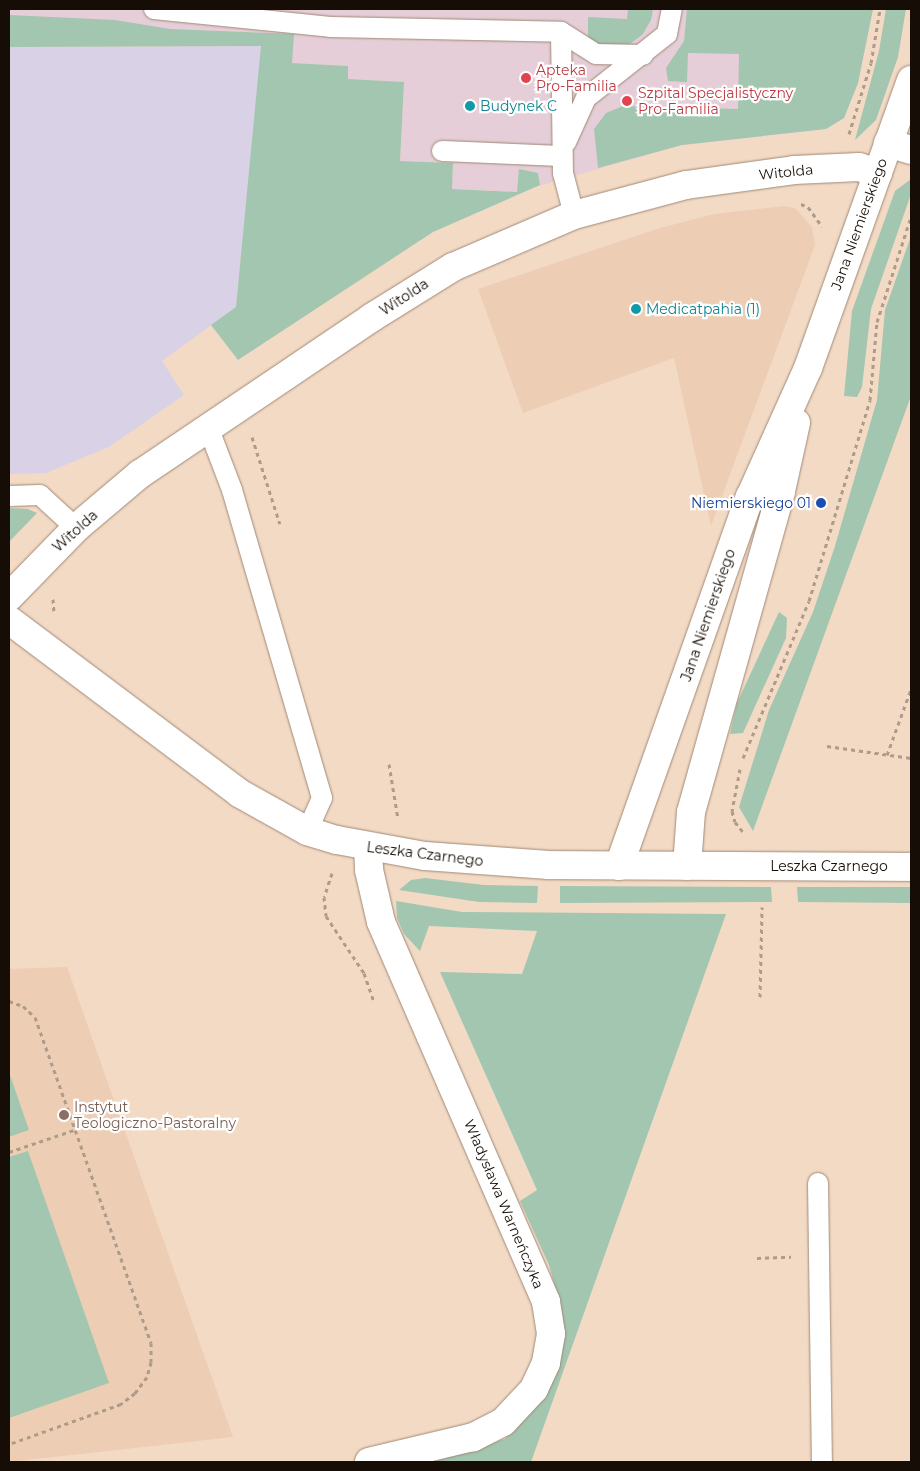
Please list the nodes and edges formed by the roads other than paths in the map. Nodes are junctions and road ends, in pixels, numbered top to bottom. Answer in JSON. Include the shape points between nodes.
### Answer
{"nodes":[{"id":1,"x":154,"y":9,"type":"edge"},
{"id":2,"x":672,"y":9,"type":"edge"},
{"id":3,"x":561,"y":32,"type":"junction"},
{"id":4,"x":643,"y":54,"type":"junction"},
{"id":5,"x":911,"y":80,"type":"edge"},
{"id":6,"x":900,"y":147,"type":"edge"},
{"id":7,"x":442,"y":151,"type":"dead end"},
{"id":8,"x":562,"y":156,"type":"junction"},
{"id":9,"x":878,"y":173,"type":"junction"},
{"id":10,"x":574,"y":215,"type":"junction"},
{"id":11,"x":808,"y":368,"type":"junction"},
{"id":12,"x":212,"y":437,"type":"junction"},
{"id":13,"x":9,"y":496,"type":"edge"},
{"id":14,"x":76,"y":528,"type":"junction"},
{"id":15,"x":9,"y":597,"type":"edge"},
{"id":16,"x":9,"y":620,"type":"edge"},
{"id":17,"x":307,"y":830,"type":"junction"},
{"id":18,"x":368,"y":848,"type":"junction"},
{"id":19,"x":619,"y":866,"type":"junction"},
{"id":20,"x":686,"y":866,"type":"junction"},
{"id":21,"x":911,"y":867,"type":"edge"},
{"id":22,"x":818,"y":1183,"type":"dead end"},
{"id":23,"x":369,"y":1462,"type":"edge"},
{"id":24,"x":822,"y":1462,"type":"edge"}],
"edges":[{"from":1,"to":3,"type":"lane","via":[[330,27]]},
{"from":2,"to":4,"type":"lane","via":[[667,34]]},
{"from":3,"to":4,"type":"lane","via":[[596,54]]},
{"from":3,"to":8,"type":"lane"},
{"from":4,"to":8,"type":"lane","via":[[586,98],[570,128]]},
{"from":5,"to":6,"type":"street","name":"Jana Niemierskiego"},
{"from":6,"to":9,"type":"street","name":"Jana Niemierskiego"},
{"from":7,"to":8,"type":"lane"},
{"from":8,"to":10,"type":"lane","via":[[565,187]]},
{"from":9,"to":10,"type":"street","name":"Witolda","via":[[859,167],[794,170],[686,185]]},
{"from":9,"to":11,"type":"street","name":"Jana Niemierskiego"},
{"from":10,"to":12,"type":"street","name":"Witolda","via":[[512,240],[430,280]]},
{"from":11,"to":19,"type":"street","name":"Jana Niemierskiego","via":[[750,497]]},
{"from":11,"to":20,"type":"street","name":"Jana Niemierskiego","via":[[781,491],[691,812]]},
{"from":12,"to":14,"type":"street","name":"Witolda","via":[[140,474]]},
{"from":12,"to":17,"type":"lane","via":[[232,490],[322,798]]},
{"from":13,"to":14,"type":"lane","via":[[40,494]]},
{"from":14,"to":15,"type":"street","name":"Witolda"},
{"from":16,"to":17,"type":"street","name":"Leszka Czarnego","via":[[239,793]]},
{"from":17,"to":18,"type":"street","name":"Leszka Czarnego"},
{"from":18,"to":19,"type":"street","name":"Leszka Czarnego","via":[[476,862]]},
{"from":18,"to":23,"type":"street","name":"Władysława Warneńczyka","via":[[370,877],[381,922],[546,1302],[551,1334],[546,1363],[534,1389],[503,1422],[473,1437]]},
{"from":19,"to":20,"type":"street","name":"Leszka Czarnego"},
{"from":20,"to":21,"type":"street","name":"Leszka Czarnego"},
{"from":22,"to":24,"type":"lane"}]}
